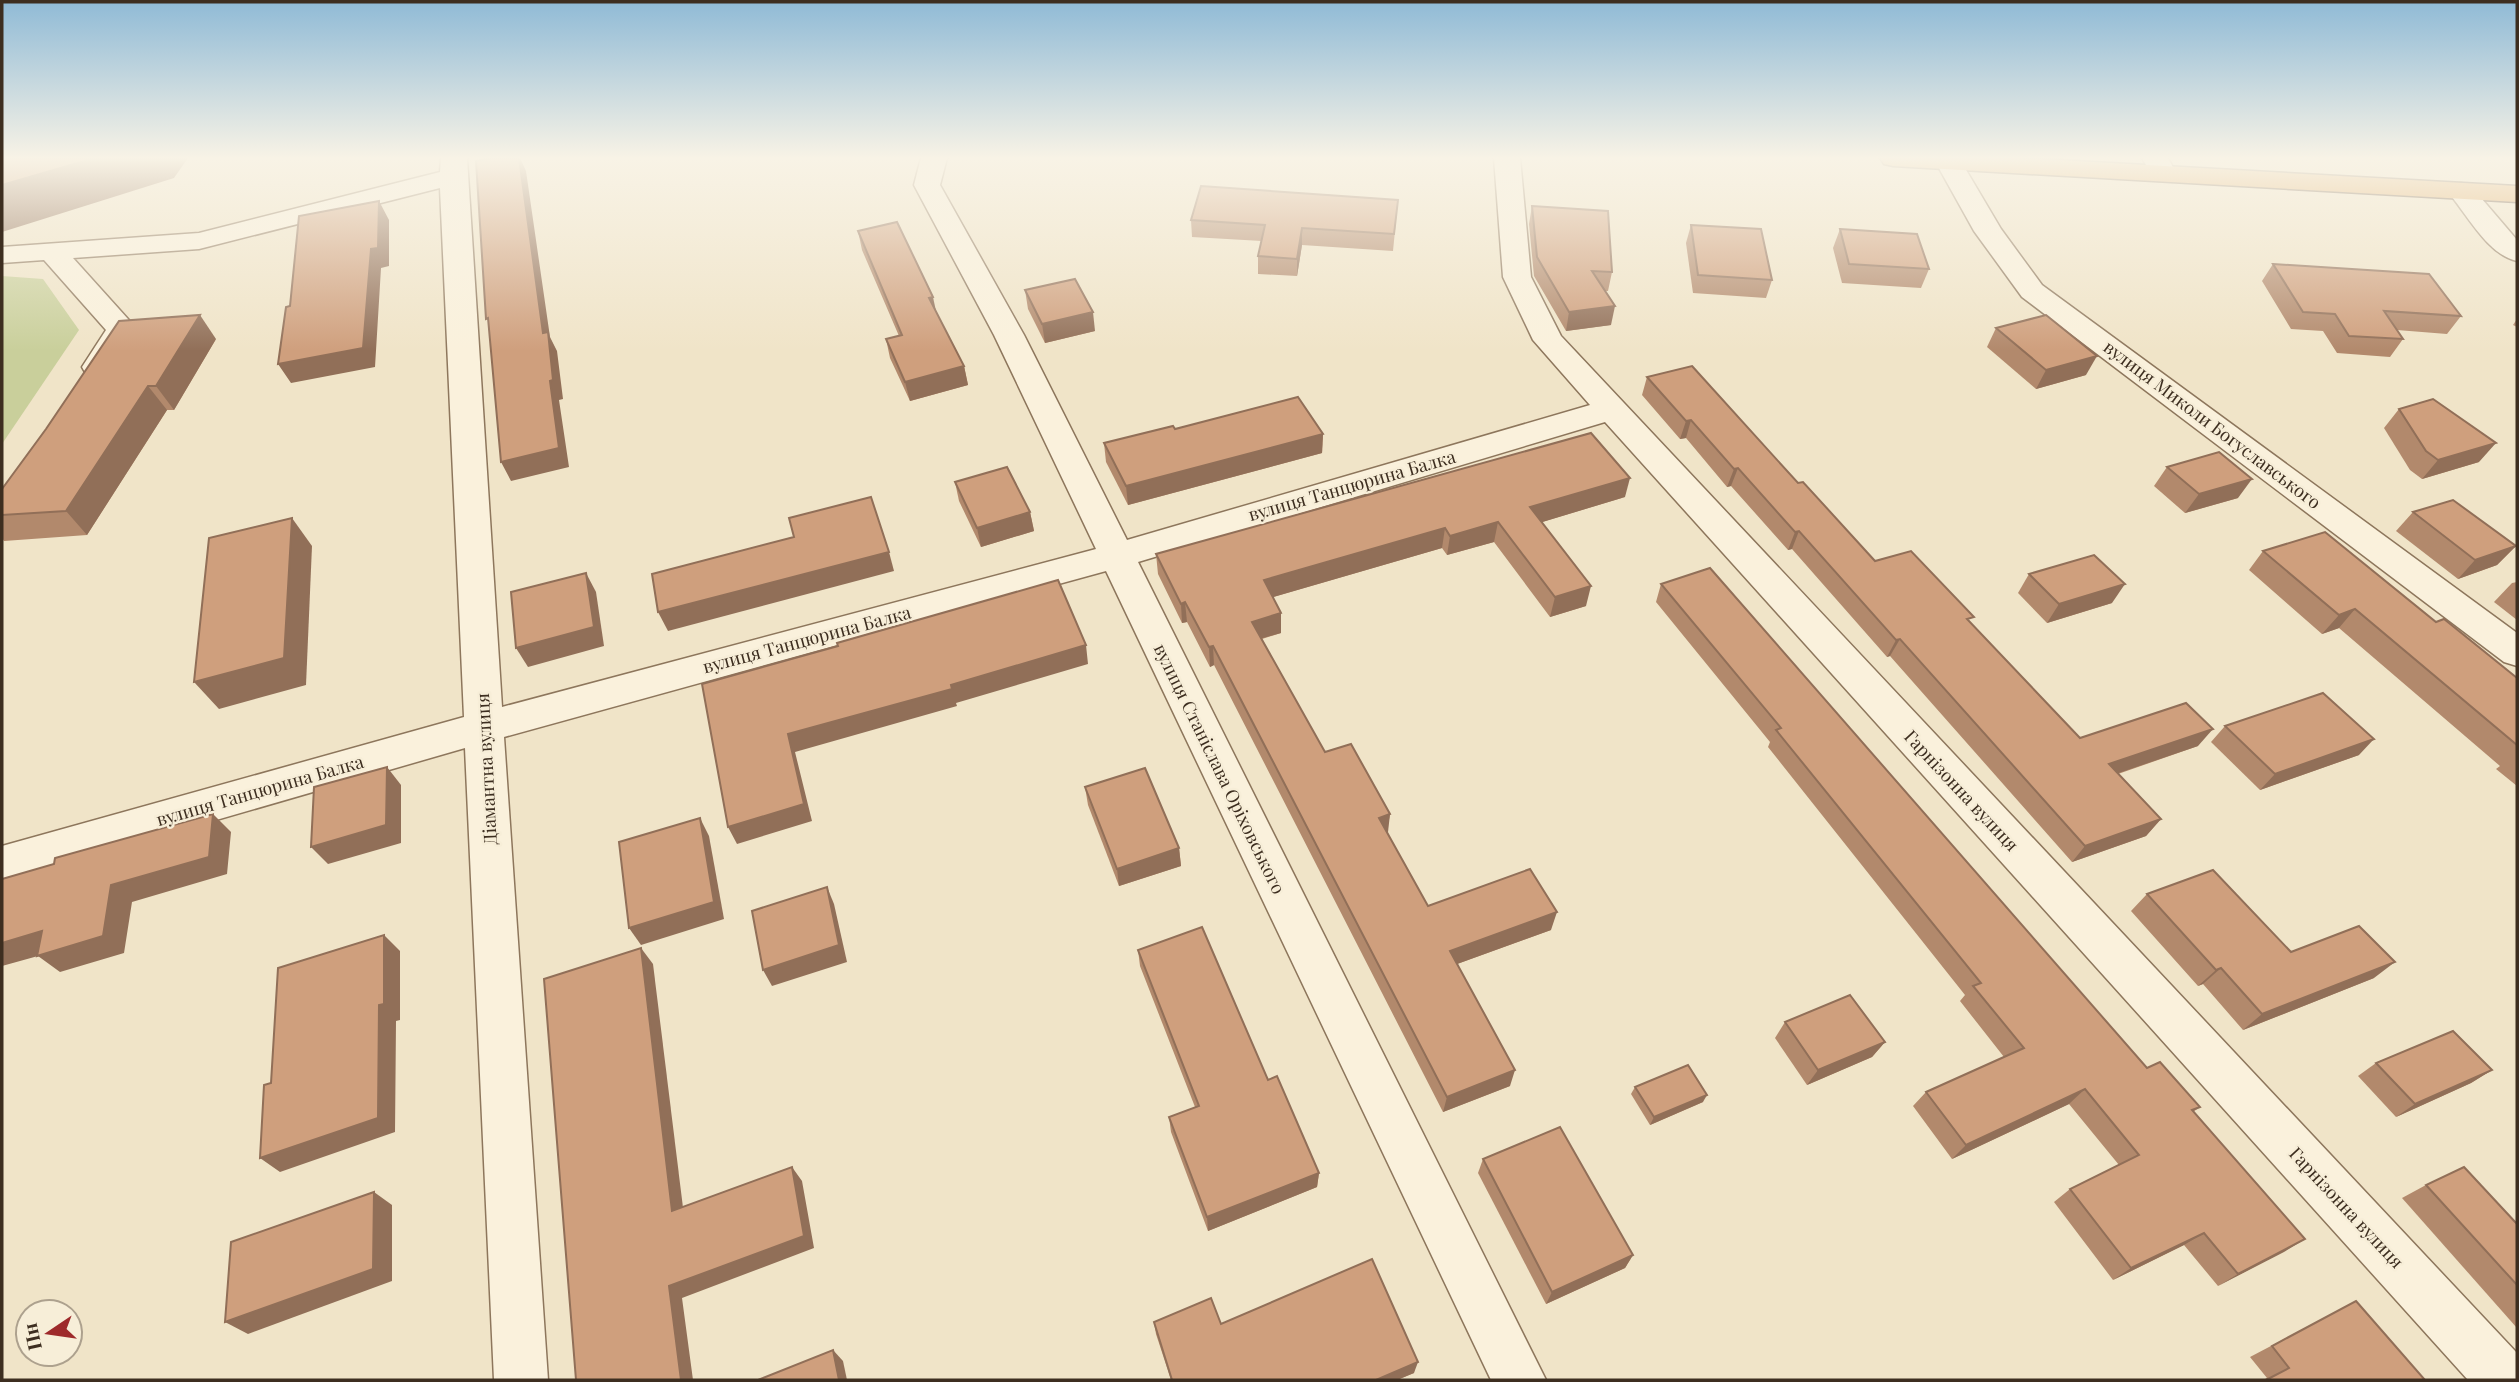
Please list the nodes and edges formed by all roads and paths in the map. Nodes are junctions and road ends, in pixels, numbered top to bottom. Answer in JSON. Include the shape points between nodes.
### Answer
{"nodes":[{"id":1,"x":262,"y":222,"type":"edge"},
{"id":2,"x":457,"y":222,"type":"edge"},
{"id":3,"x":947,"y":222,"type":"edge"},
{"id":4,"x":1512,"y":222,"type":"edge"},
{"id":5,"x":1984,"y":222,"type":"edge"},
{"id":6,"x":2487,"y":222,"type":"edge"},
{"id":7,"x":50,"y":250,"type":"junction"},
{"id":8,"x":2,"y":254,"type":"edge"},
{"id":9,"x":2517,"y":254,"type":"edge"},
{"id":10,"x":85,"y":387,"type":"edge"},
{"id":11,"x":1610,"y":410,"type":"junction"},
{"id":12,"x":1115,"y":556,"type":"junction"},
{"id":13,"x":2517,"y":652,"type":"edge"},
{"id":14,"x":485,"y":727,"type":"junction"},
{"id":15,"x":2,"y":864,"type":"edge"},
{"id":16,"x":521,"y":1380,"type":"edge"},
{"id":17,"x":1519,"y":1380,"type":"edge"},
{"id":18,"x":2505,"y":1380,"type":"edge"}],
"edges":[{"from":1,"to":7,"type":"street","via":[[198,241]]},
{"from":2,"to":14,"type":"street","name":"Діамантна вулиця"},
{"from":3,"to":12,"type":"street","name":"вулиця Станіслава Оріховського","via":[[1009,335]]},
{"from":4,"to":11,"type":"street","name":"Гарнізонна вулиця","via":[[1517,277],[1548,340]]},
{"from":5,"to":13,"type":"street","name":"вулиця Миколи Богуславського","via":[[2032,292]]},
{"from":6,"to":9,"type":"street"},
{"from":7,"to":8,"type":"street"},
{"from":7,"to":10,"type":"street","via":[[122,329]]},
{"from":11,"to":12,"type":"street","name":"вулиця Танцюрина Балка"},
{"from":11,"to":18,"type":"street","name":"Гарнізонна вулиця"},
{"from":12,"to":14,"type":"street","name":"вулиця Танцюрина Балка"},
{"from":12,"to":17,"type":"street","name":"вулиця Станіслава Оріховського"},
{"from":14,"to":15,"type":"street","name":"вулиця Танцюрина Балка"},
{"from":14,"to":16,"type":"street","name":"Діамантна вулиця"}]}
